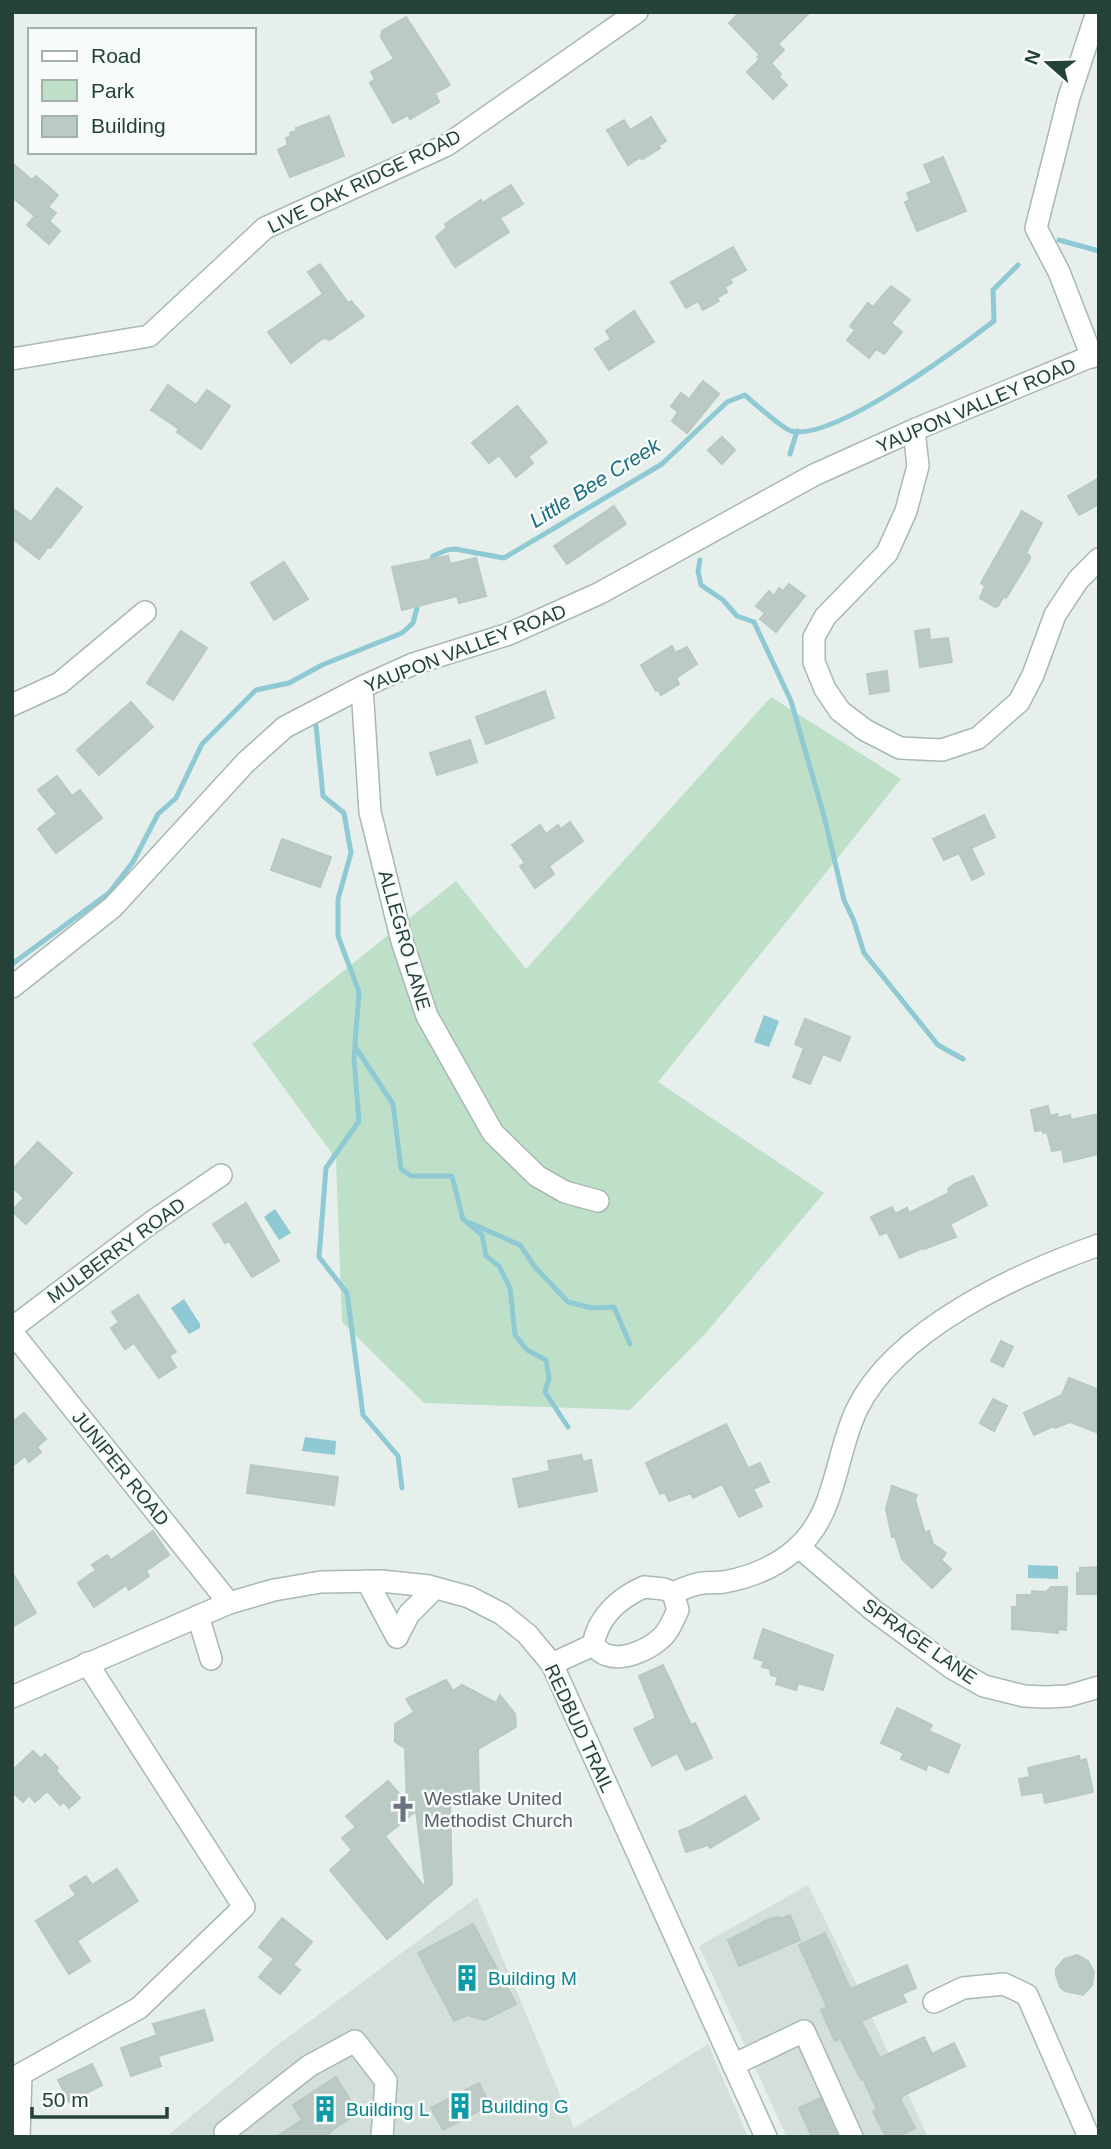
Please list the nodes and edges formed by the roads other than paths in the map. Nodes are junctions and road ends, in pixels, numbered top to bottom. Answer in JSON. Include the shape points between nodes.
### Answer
{"nodes":[{"id":1,"x":637,"y":12,"type":"edge"},
{"id":2,"x":1097,"y":12,"type":"edge"},
{"id":3,"x":1095,"y":355,"type":"edge"},
{"id":4,"x":12,"y":359,"type":"edge"},
{"id":5,"x":914,"y":430,"type":"junction"},
{"id":6,"x":1099,"y":559,"type":"edge"},
{"id":7,"x":145,"y":612,"type":"dead end"},
{"id":8,"x":362,"y":687,"type":"junction"},
{"id":9,"x":12,"y":705,"type":"edge"},
{"id":10,"x":12,"y":987,"type":"edge"},
{"id":11,"x":221,"y":1175,"type":"dead end"},
{"id":12,"x":598,"y":1201,"type":"dead end"},
{"id":13,"x":1099,"y":1245,"type":"edge"},
{"id":14,"x":12,"y":1330,"type":"edge"},
{"id":15,"x":799,"y":1547,"type":"junction"},
{"id":16,"x":366,"y":1581,"type":"junction"},
{"id":17,"x":435,"y":1588,"type":"junction"},
{"id":18,"x":673,"y":1593,"type":"junction"},
{"id":19,"x":229,"y":1603,"type":"junction"},
{"id":20,"x":198,"y":1616,"type":"junction"},
{"id":21,"x":593,"y":1645,"type":"junction"},
{"id":22,"x":211,"y":1659,"type":"dead end"},
{"id":23,"x":88,"y":1663,"type":"junction"},
{"id":24,"x":552,"y":1664,"type":"junction"},
{"id":25,"x":1099,"y":1687,"type":"edge"},
{"id":26,"x":12,"y":1697,"type":"edge"},
{"id":27,"x":934,"y":2002,"type":"dead end"},
{"id":28,"x":733,"y":2065,"type":"junction"},
{"id":29,"x":225,"y":2132,"type":"dead end"},
{"id":30,"x":19,"y":2137,"type":"edge"},
{"id":31,"x":382,"y":2137,"type":"edge"},
{"id":32,"x":766,"y":2137,"type":"edge"},
{"id":33,"x":852,"y":2137,"type":"edge"},
{"id":34,"x":1089,"y":2137,"type":"edge"}],
"edges":[{"from":1,"to":4,"type":"street","name":"LIVE OAK RIDGE ROAD","via":[[447,145],[265,228],[149,336]]},
{"from":2,"to":3,"type":"street","via":[[1069,97],[1036,228]]},
{"from":3,"to":5,"type":"street","name":"YAUPON VALLEY ROAD"},
{"from":5,"to":6,"type":"street","via":[[918,466],[906,511],[887,553],[825,617],[814,636],[814,662],[825,689],[840,712],[865,730],[900,748],[942,750],[978,738],[1019,702],[1055,615],[1078,580]]},
{"from":5,"to":8,"type":"street","name":"YAUPON VALLEY ROAD","via":[[814,475],[600,593],[509,635],[413,664]]},
{"from":7,"to":9,"type":"street","via":[[60,683]]},
{"from":8,"to":10,"type":"street","name":"YAUPON VALLEY ROAD","via":[[285,727],[246,762],[113,907]]},
{"from":8,"to":12,"type":"street","name":"ALLEGRO LANE","via":[[370,812],[402,941],[427,1016],[493,1133],[537,1176],[565,1192]]},
{"from":11,"to":14,"type":"street","name":"MULBERRY ROAD"},
{"from":13,"to":15,"type":"street","via":[[1047,1263],[968,1303],[912,1343],[873,1381],[852,1422],[830,1496]]},
{"from":14,"to":19,"type":"street","name":"JUNIPER ROAD"},
{"from":15,"to":18,"type":"street","via":[[764,1570]]},
{"from":15,"to":25,"type":"street","name":"SPRAGE LANE","via":[[873,1610],[984,1686],[1046,1697]]},
{"from":16,"to":17,"type":"street","name":"REDBUD TRAIL"},
{"from":16,"to":17,"type":"street","via":[[397,1637],[408,1614]]},
{"from":16,"to":19,"type":"street","name":"REDBUD TRAIL","via":[[321,1582]]},
{"from":17,"to":24,"type":"street","name":"REDBUD TRAIL","via":[[468,1597],[502,1614],[527,1634]]},
{"from":18,"to":21,"type":"street","via":[[644,1587],[627,1595],[603,1620]]},
{"from":18,"to":21,"type":"street","via":[[678,1610],[660,1639],[619,1657],[605,1655]]},
{"from":19,"to":20,"type":"street","name":"REDBUD TRAIL"},
{"from":20,"to":22,"type":"street"},
{"from":20,"to":23,"type":"street","name":"REDBUD TRAIL"},
{"from":21,"to":24,"type":"street"},
{"from":23,"to":26,"type":"street","name":"REDBUD TRAIL"},
{"from":23,"to":30,"type":"street","via":[[244,1907],[139,2008],[21,2074]]},
{"from":24,"to":28,"type":"street","name":"REDBUD TRAIL"},
{"from":27,"to":34,"type":"street","via":[[963,1988],[1004,1984],[1027,1995]]},
{"from":28,"to":32,"type":"street","name":"REDBUD TRAIL"},
{"from":28,"to":33,"type":"street","via":[[804,2031]]},
{"from":29,"to":31,"type":"street","via":[[309,2066],[355,2040],[386,2081]]}]}
